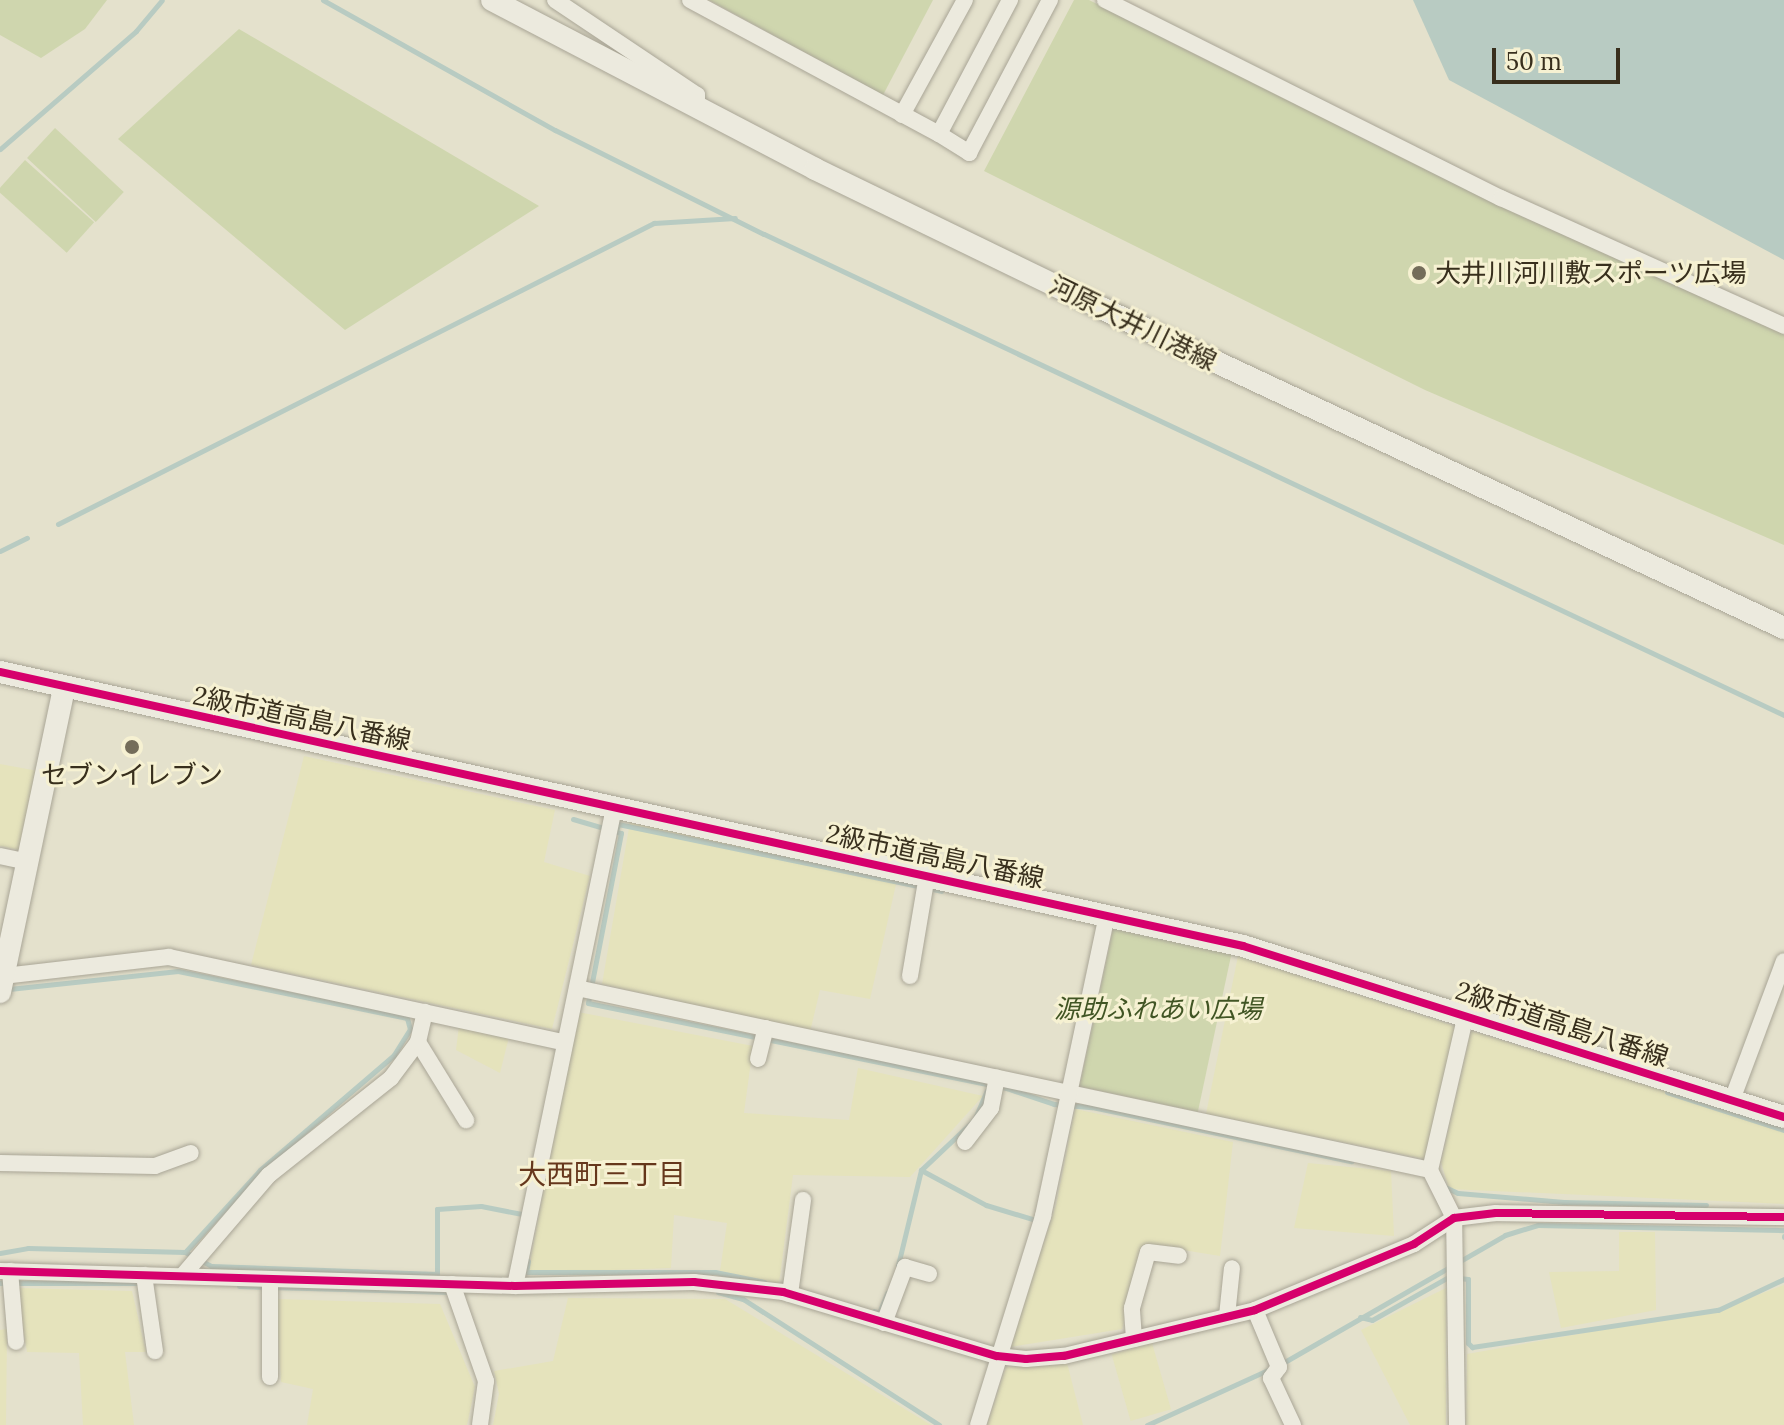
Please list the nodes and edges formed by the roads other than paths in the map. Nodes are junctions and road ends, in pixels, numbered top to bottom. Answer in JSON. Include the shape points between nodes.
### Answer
{"nodes":[{"id":1,"x":492,"y":0,"type":"edge"},
{"id":2,"x":555,"y":0,"type":"edge"},
{"id":3,"x":690,"y":0,"type":"edge"},
{"id":4,"x":965,"y":0,"type":"edge"},
{"id":5,"x":1010,"y":0,"type":"edge"},
{"id":6,"x":1050,"y":0,"type":"edge"},
{"id":7,"x":1105,"y":0,"type":"edge"},
{"id":8,"x":697,"y":107,"type":"junction"},
{"id":9,"x":902,"y":115,"type":"junction"},
{"id":10,"x":939,"y":134,"type":"junction"},
{"id":11,"x":1784,"y":326,"type":"edge"},
{"id":12,"x":1784,"y":628,"type":"edge"},
{"id":13,"x":0,"y":672,"type":"edge"},
{"id":14,"x":64,"y":687,"type":"junction"},
{"id":15,"x":614,"y":806,"type":"junction"},
{"id":16,"x":0,"y":856,"type":"edge"},
{"id":17,"x":29,"y":862,"type":"junction"},
{"id":18,"x":927,"y":875,"type":"junction"},
{"id":19,"x":1107,"y":915,"type":"junction"},
{"id":20,"x":1784,"y":961,"type":"edge"},
{"id":21,"x":910,"y":976,"type":"dead end"},
{"id":22,"x":2,"y":984,"type":"edge"},
{"id":23,"x":577,"y":988,"type":"junction"},
{"id":24,"x":425,"y":1012,"type":"junction"},
{"id":25,"x":1466,"y":1014,"type":"junction"},
{"id":26,"x":766,"y":1028,"type":"junction"},
{"id":27,"x":418,"y":1042,"type":"junction"},
{"id":28,"x":563,"y":1042,"type":"junction"},
{"id":29,"x":758,"y":1059,"type":"dead end"},
{"id":30,"x":997,"y":1078,"type":"junction"},
{"id":31,"x":1069,"y":1095,"type":"junction"},
{"id":32,"x":1732,"y":1100,"type":"junction"},
{"id":33,"x":1784,"y":1117,"type":"edge"},
{"id":34,"x":466,"y":1120,"type":"dead end"},
{"id":35,"x":965,"y":1142,"type":"dead end"},
{"id":36,"x":191,"y":1153,"type":"dead end"},
{"id":37,"x":0,"y":1163,"type":"edge"},
{"id":38,"x":1430,"y":1170,"type":"junction"},
{"id":39,"x":803,"y":1200,"type":"dead end"},
{"id":40,"x":1784,"y":1217,"type":"edge"},
{"id":41,"x":1454,"y":1218,"type":"junction"},
{"id":42,"x":1179,"y":1256,"type":"dead end"},
{"id":43,"x":1232,"y":1268,"type":"dead end"},
{"id":44,"x":5,"y":1271,"type":"edge"},
{"id":45,"x":184,"y":1274,"type":"junction"},
{"id":46,"x":929,"y":1274,"type":"dead end"},
{"id":47,"x":144,"y":1275,"type":"junction"},
{"id":48,"x":270,"y":1279,"type":"junction"},
{"id":49,"x":452,"y":1284,"type":"junction"},
{"id":50,"x":515,"y":1286,"type":"junction"},
{"id":51,"x":790,"y":1294,"type":"junction"},
{"id":52,"x":1255,"y":1310,"type":"junction"},
{"id":53,"x":1227,"y":1316,"type":"junction"},
{"id":54,"x":884,"y":1323,"type":"junction"},
{"id":55,"x":1134,"y":1339,"type":"junction"},
{"id":56,"x":16,"y":1342,"type":"dead end"},
{"id":57,"x":155,"y":1351,"type":"dead end"},
{"id":58,"x":997,"y":1356,"type":"junction"},
{"id":59,"x":270,"y":1377,"type":"dead end"},
{"id":60,"x":480,"y":1425,"type":"edge"},
{"id":61,"x":978,"y":1425,"type":"edge"},
{"id":62,"x":1293,"y":1425,"type":"edge"},
{"id":63,"x":1457,"y":1425,"type":"edge"}],
"edges":[{"from":1,"to":8,"type":"street","name":"河原大井川港線"},
{"from":2,"to":8,"type":"street","via":[[697,95]]},
{"from":3,"to":9,"type":"street"},
{"from":4,"to":9,"type":"street"},
{"from":5,"to":10,"type":"street"},
{"from":6,"to":10,"type":"street","via":[[969,153]]},
{"from":7,"to":11,"type":"street","via":[[1501,198]]},
{"from":8,"to":12,"type":"street","name":"河原大井川港線","via":[[1103,309]]},
{"from":9,"to":10,"type":"street"},
{"from":13,"to":14,"type":"street","name":"2級市道高島八番線"},
{"from":14,"to":15,"type":"street","name":"2級市道高島八番線"},
{"from":14,"to":17,"type":"street"},
{"from":15,"to":18,"type":"street","name":"2級市道高島八番線"},
{"from":15,"to":23,"type":"street"},
{"from":16,"to":17,"type":"street"},
{"from":17,"to":22,"type":"street"},
{"from":18,"to":19,"type":"street","name":"2級市道高島八番線"},
{"from":18,"to":21,"type":"street"},
{"from":19,"to":25,"type":"street","name":"2級市道高島八番線","via":[[1243,946]]},
{"from":19,"to":31,"type":"street"},
{"from":20,"to":32,"type":"street"},
{"from":22,"to":24,"type":"street","via":[[169,957]]},
{"from":23,"to":26,"type":"street"},
{"from":23,"to":28,"type":"street"},
{"from":24,"to":27,"type":"street"},
{"from":24,"to":28,"type":"street"},
{"from":25,"to":32,"type":"street","name":"2級市道高島八番線"},
{"from":25,"to":38,"type":"street"},
{"from":26,"to":29,"type":"street"},
{"from":26,"to":30,"type":"street"},
{"from":27,"to":34,"type":"street"},
{"from":27,"to":45,"type":"street","via":[[391,1078],[259,1185]]},
{"from":28,"to":50,"type":"street"},
{"from":30,"to":31,"type":"street"},
{"from":30,"to":35,"type":"street","via":[[991,1108]]},
{"from":31,"to":38,"type":"street"},
{"from":31,"to":58,"type":"street","via":[[1043,1216]]},
{"from":32,"to":33,"type":"street","name":"2級市道高島八番線"},
{"from":36,"to":37,"type":"street","via":[[155,1166]]},
{"from":38,"to":41,"type":"street"},
{"from":39,"to":51,"type":"street"},
{"from":40,"to":41,"type":"street","via":[[1496,1213]]},
{"from":41,"to":52,"type":"street","via":[[1414,1244]]},
{"from":41,"to":63,"type":"street"},
{"from":42,"to":55,"type":"street","via":[[1148,1252],[1132,1308]]},
{"from":43,"to":53,"type":"street"},
{"from":44,"to":47,"type":"street"},
{"from":44,"to":56,"type":"street"},
{"from":45,"to":47,"type":"street"},
{"from":45,"to":48,"type":"street"},
{"from":46,"to":54,"type":"street","via":[[905,1267]]},
{"from":47,"to":57,"type":"street"},
{"from":48,"to":49,"type":"street"},
{"from":48,"to":59,"type":"street"},
{"from":49,"to":50,"type":"street"},
{"from":49,"to":60,"type":"street","via":[[486,1381]]},
{"from":50,"to":51,"type":"street","via":[[694,1282]]},
{"from":51,"to":54,"type":"street"},
{"from":52,"to":53,"type":"street"},
{"from":52,"to":62,"type":"street","via":[[1279,1367],[1271,1378]]},
{"from":53,"to":55,"type":"street"},
{"from":54,"to":58,"type":"street"},
{"from":55,"to":58,"type":"street","via":[[1064,1356]]},
{"from":58,"to":61,"type":"street"}]}
